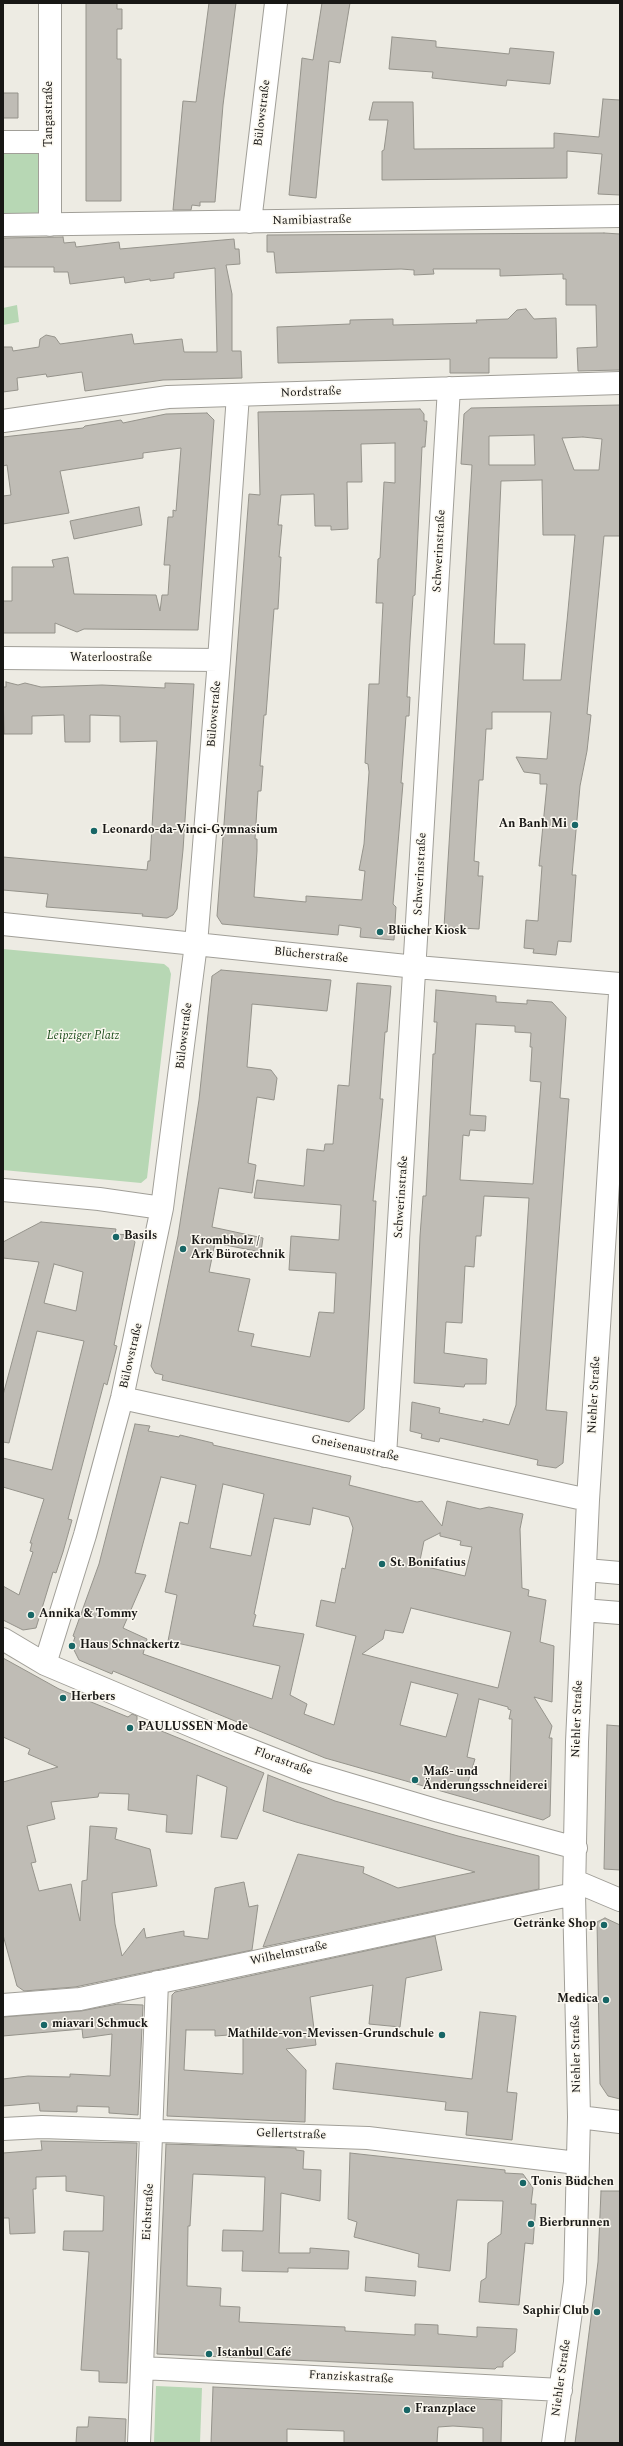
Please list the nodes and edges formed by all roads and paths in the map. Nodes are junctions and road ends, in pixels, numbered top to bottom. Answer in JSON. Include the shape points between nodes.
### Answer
{"nodes":[{"id":1,"x":50,"y":3,"type":"edge"},
{"id":2,"x":276,"y":3,"type":"edge"},
{"id":3,"x":3,"y":142,"type":"edge"},
{"id":4,"x":50,"y":142,"type":"junction"},
{"id":5,"x":620,"y":216,"type":"edge"},
{"id":6,"x":250,"y":222,"type":"junction"},
{"id":7,"x":3,"y":225,"type":"edge"},
{"id":8,"x":50,"y":225,"type":"junction"},
{"id":9,"x":620,"y":383,"type":"edge"},
{"id":10,"x":449,"y":388,"type":"junction"},
{"id":11,"x":238,"y":395,"type":"junction"},
{"id":12,"x":3,"y":421,"type":"edge"},
{"id":13,"x":3,"y":658,"type":"edge"},
{"id":14,"x":219,"y":660,"type":"junction"},
{"id":15,"x":3,"y":924,"type":"edge"},
{"id":16,"x":196,"y":944,"type":"junction"},
{"id":17,"x":416,"y":967,"type":"junction"},
{"id":18,"x":620,"y":984,"type":"edge"},
{"id":19,"x":620,"y":994,"type":"edge"},
{"id":20,"x":3,"y":1190,"type":"edge"},
{"id":21,"x":162,"y":1208,"type":"junction"},
{"id":22,"x":122,"y":1398,"type":"junction"},
{"id":23,"x":385,"y":1456,"type":"junction"},
{"id":24,"x":588,"y":1500,"type":"junction"},
{"id":25,"x":586,"y":1570,"type":"junction"},
{"id":26,"x":620,"y":1573,"type":"edge"},
{"id":27,"x":583,"y":1610,"type":"junction"},
{"id":28,"x":620,"y":1613,"type":"edge"},
{"id":29,"x":3,"y":1639,"type":"edge"},
{"id":30,"x":44,"y":1664,"type":"junction"},
{"id":31,"x":576,"y":1848,"type":"junction"},
{"id":32,"x":574,"y":1888,"type":"junction"},
{"id":33,"x":620,"y":1900,"type":"edge"},
{"id":34,"x":157,"y":1982,"type":"junction"},
{"id":35,"x":4,"y":2002,"type":"edge"},
{"id":36,"x":578,"y":2117,"type":"junction"},
{"id":37,"x":620,"y":2122,"type":"edge"},
{"id":38,"x":3,"y":2130,"type":"edge"},
{"id":39,"x":152,"y":2130,"type":"junction"},
{"id":40,"x":577,"y":2163,"type":"junction"},
{"id":41,"x":142,"y":2368,"type":"junction"},
{"id":42,"x":561,"y":2390,"type":"junction"},
{"id":43,"x":139,"y":2443,"type":"edge"},
{"id":44,"x":553,"y":2443,"type":"edge"}],
"edges":[{"from":1,"to":4,"type":"street","name":"Tangastraße"},
{"from":2,"to":6,"type":"street","name":"Bülowstraße"},
{"from":3,"to":4,"type":"street"},
{"from":4,"to":8,"type":"street","name":"Tangastraße"},
{"from":5,"to":6,"type":"street","name":"Namibiastraße"},
{"from":6,"to":8,"type":"street","name":"Namibiastraße"},
{"from":7,"to":8,"type":"street","name":"Namibiastraße"},
{"from":9,"to":10,"type":"street","name":"Nordstraße"},
{"from":10,"to":11,"type":"street","name":"Nordstraße"},
{"from":10,"to":17,"type":"street","name":"Schwerinstraße"},
{"from":11,"to":12,"type":"street","name":"Nordstraße","via":[[168,396]]},
{"from":11,"to":14,"type":"street","name":"Bülowstraße"},
{"from":13,"to":14,"type":"street","name":"Waterloostraße"},
{"from":14,"to":16,"type":"street","name":"Bülowstraße"},
{"from":15,"to":16,"type":"street","name":"Blücherstraße"},
{"from":16,"to":17,"type":"street","name":"Blücherstraße"},
{"from":16,"to":21,"type":"street","name":"Bülowstraße"},
{"from":17,"to":18,"type":"street","name":"Blücherstraße"},
{"from":17,"to":23,"type":"street","name":"Schwerinstraße"},
{"from":19,"to":24,"type":"street","name":"Niehler Straße"},
{"from":20,"to":21,"type":"street"},
{"from":21,"to":22,"type":"street","name":"Bülowstraße"},
{"from":22,"to":23,"type":"street","name":"Gneisenaustraße"},
{"from":22,"to":30,"type":"street","name":"Bülowstraße","via":[[85,1535]]},
{"from":23,"to":24,"type":"street","name":"Gneisenaustraße"},
{"from":24,"to":25,"type":"street","name":"Niehler Straße"},
{"from":25,"to":26,"type":"street"},
{"from":25,"to":27,"type":"street","name":"Niehler Straße"},
{"from":27,"to":28,"type":"street"},
{"from":27,"to":31,"type":"street","name":"Niehler Straße"},
{"from":29,"to":30,"type":"street","name":"Florastraße"},
{"from":30,"to":31,"type":"street","name":"Florastraße","via":[[304,1771]]},
{"from":31,"to":32,"type":"street","name":"Niehler Straße"},
{"from":32,"to":33,"type":"street"},
{"from":32,"to":34,"type":"street","name":"Wilhelmstraße"},
{"from":32,"to":36,"type":"street","name":"Niehler Straße"},
{"from":34,"to":35,"type":"street","name":"Wilhelmstraße","via":[[80,1999]]},
{"from":34,"to":39,"type":"street","name":"Eichstraße"},
{"from":36,"to":37,"type":"street"},
{"from":36,"to":40,"type":"street","name":"Niehler Straße"},
{"from":38,"to":39,"type":"street","name":"Gellertstraße","via":[[42,2126]]},
{"from":39,"to":40,"type":"street","name":"Gellertstraße","via":[[368,2138]]},
{"from":39,"to":41,"type":"street","name":"Eichstraße"},
{"from":40,"to":42,"type":"street","name":"Niehler Straße","via":[[575,2282]]},
{"from":41,"to":42,"type":"street","name":"Franziskastraße"},
{"from":41,"to":43,"type":"street","name":"Eichstraße"},
{"from":42,"to":44,"type":"street","name":"Niehler Straße"}]}
